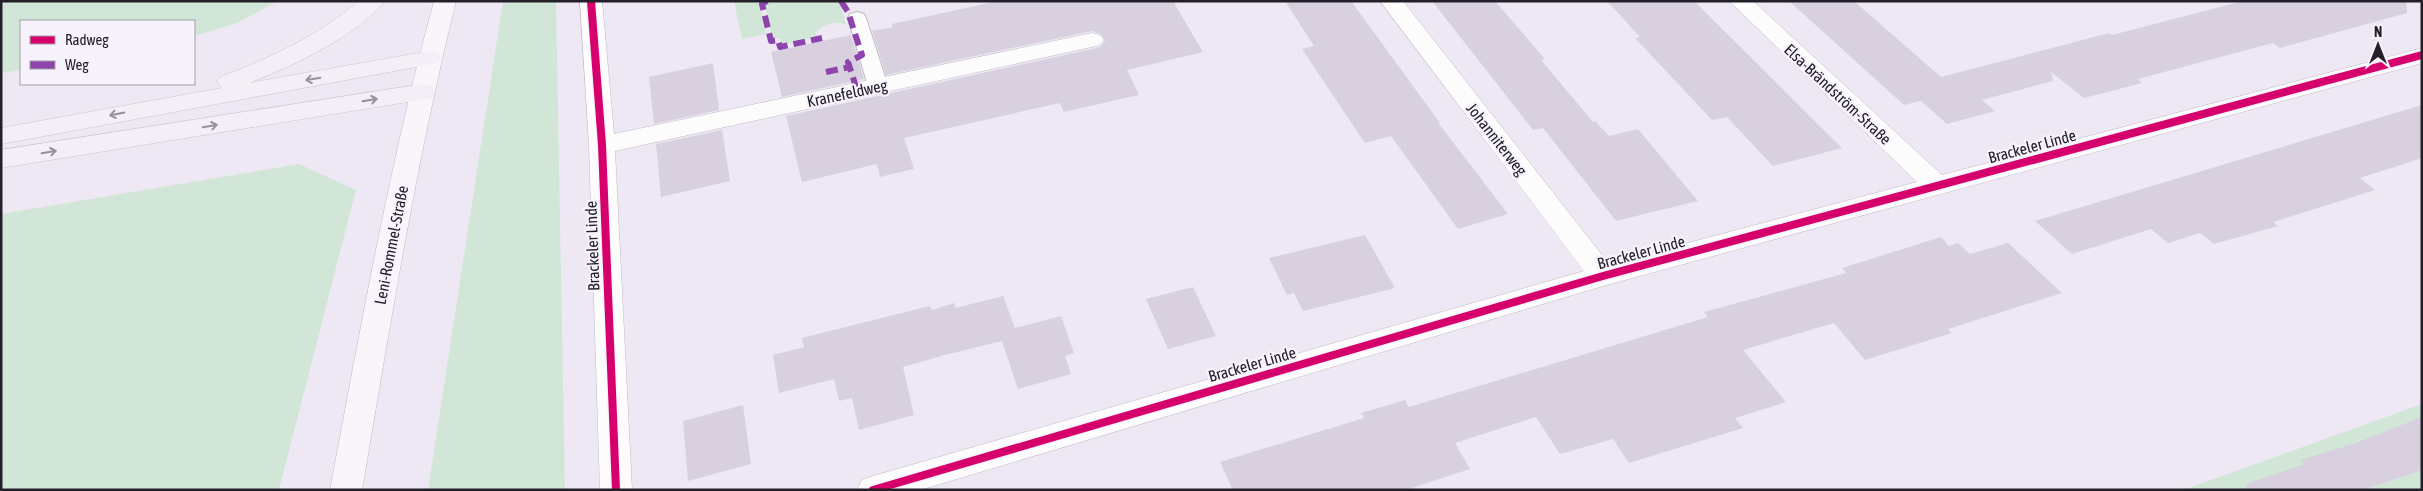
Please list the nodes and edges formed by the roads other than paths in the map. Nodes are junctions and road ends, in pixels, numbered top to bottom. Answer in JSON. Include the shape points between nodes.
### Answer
{"nodes":[{"id":1,"x":373,"y":1,"type":"edge"},
{"id":2,"x":445,"y":1,"type":"edge"},
{"id":3,"x":590,"y":1,"type":"edge"},
{"id":4,"x":1391,"y":1,"type":"edge"},
{"id":5,"x":1740,"y":1,"type":"edge"},
{"id":6,"x":857,"y":18,"type":"dead end"},
{"id":7,"x":1092,"y":40,"type":"dead end"},
{"id":8,"x":2422,"y":55,"type":"edge"},
{"id":9,"x":430,"y":58,"type":"junction"},
{"id":10,"x":878,"y":86,"type":"junction"},
{"id":11,"x":422,"y":92,"type":"junction"},
{"id":12,"x":165,"y":104,"type":"junction"},
{"id":13,"x":1,"y":136,"type":"edge"},
{"id":14,"x":602,"y":145,"type":"junction"},
{"id":15,"x":1,"y":159,"type":"edge"},
{"id":16,"x":1937,"y":186,"type":"junction"},
{"id":17,"x":1603,"y":276,"type":"junction"},
{"id":18,"x":346,"y":490,"type":"edge"},
{"id":19,"x":616,"y":490,"type":"edge"},
{"id":20,"x":873,"y":490,"type":"edge"}],
"edges":[{"from":1,"to":12,"type":"highway","via":[[302,51],[241,78]]},
{"from":2,"to":9,"type":"main road","name":"Leni-Rommel-Straße"},
{"from":3,"to":14,"type":"street","name":"Brackeler Linde"},
{"from":4,"to":17,"type":"street","name":"Johanniterweg"},
{"from":5,"to":16,"type":"street","name":"Elsa-Brändström-Straße"},
{"from":6,"to":10,"type":"lane"},
{"from":7,"to":10,"type":"street","name":"Kranefeldweg"},
{"from":8,"to":16,"type":"street","name":"Brackeler Linde"},
{"from":9,"to":11,"type":"main road","name":"Leni-Rommel-Straße"},
{"from":9,"to":12,"type":"highway","one_way":true},
{"from":10,"to":14,"type":"street","name":"Kranefeldweg"},
{"from":15,"to":11,"type":"highway","one_way":true},
{"from":11,"to":18,"type":"main road","name":"Leni-Rommel-Straße","via":[[388,256]]},
{"from":12,"to":13,"type":"highway","one_way":true},
{"from":14,"to":19,"type":"street","name":"Brackeler Linde"},
{"from":16,"to":17,"type":"street","name":"Brackeler Linde"},
{"from":17,"to":20,"type":"street","name":"Brackeler Linde"}]}
